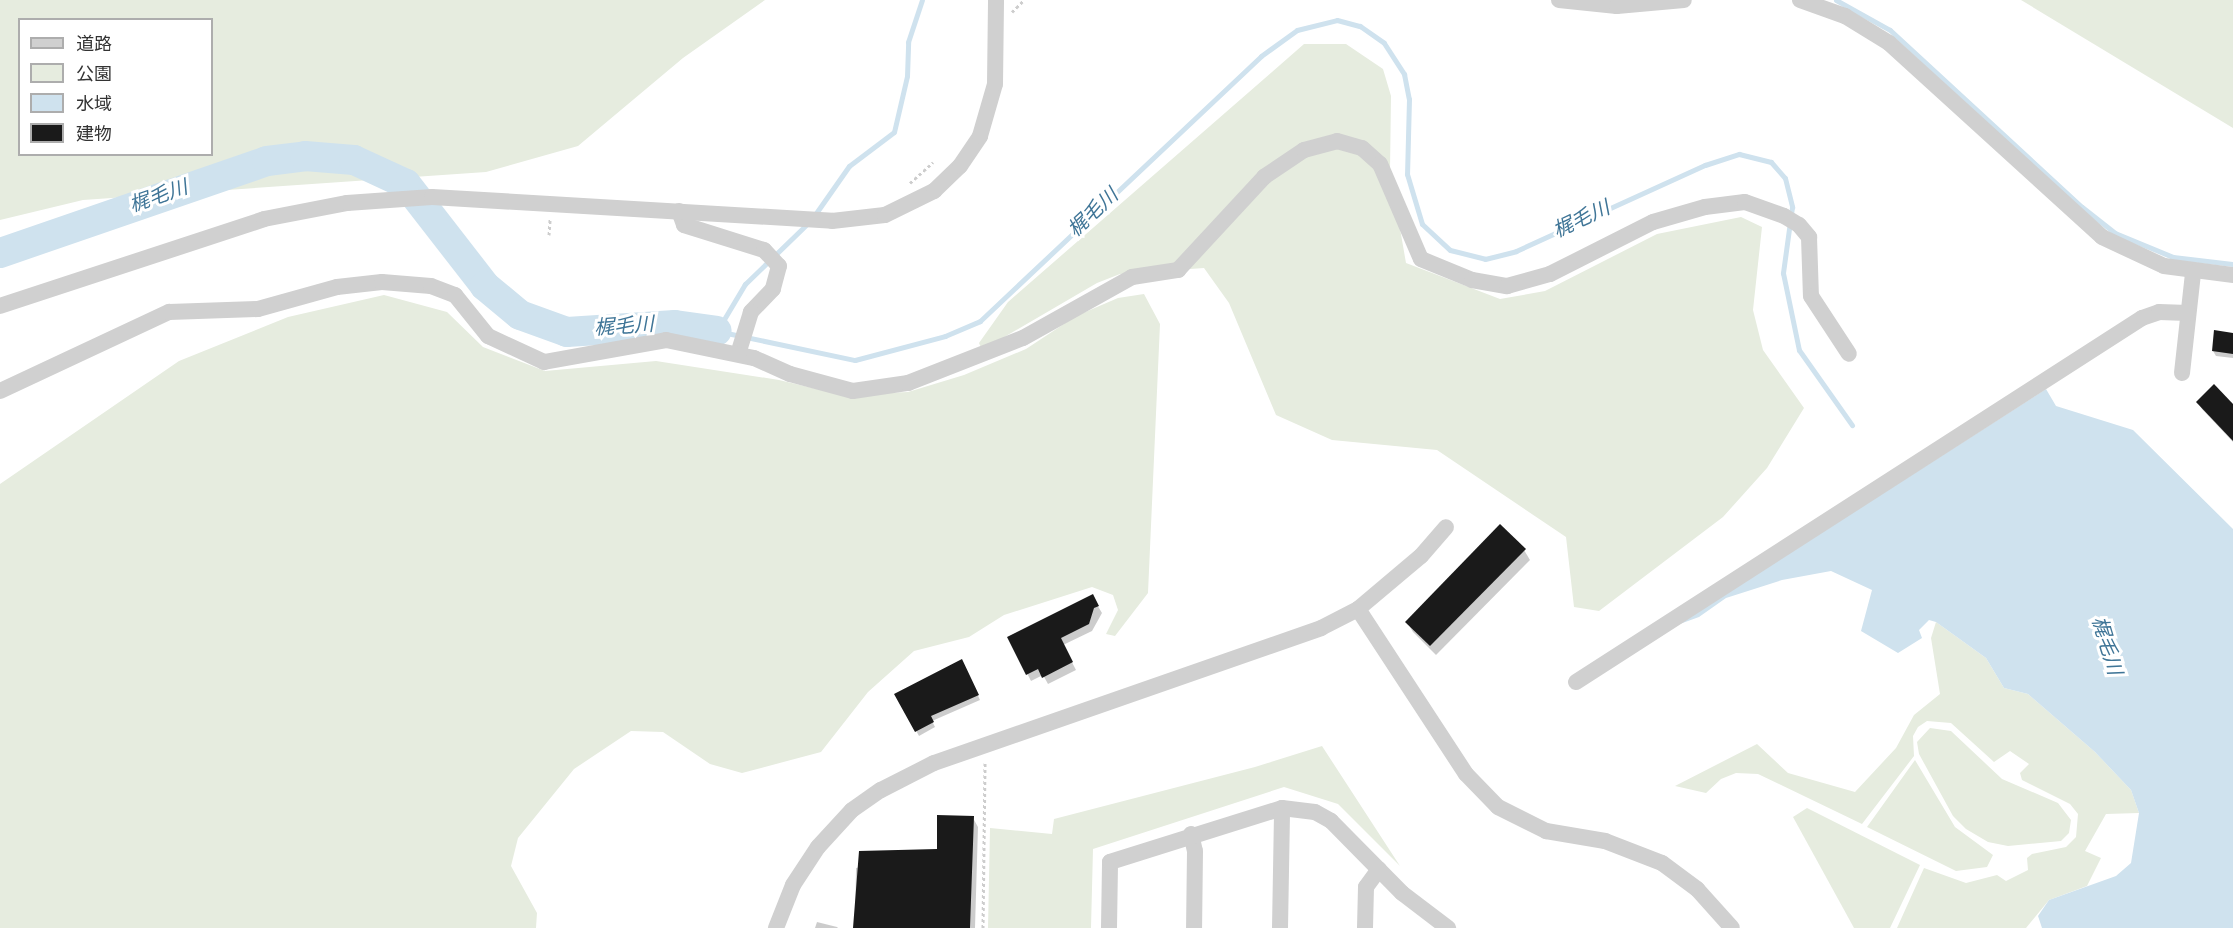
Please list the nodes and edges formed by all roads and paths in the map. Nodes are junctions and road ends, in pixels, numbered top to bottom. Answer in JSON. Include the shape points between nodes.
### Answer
{"nodes":[{"id":1,"x":996,"y":0,"type":"edge"},
{"id":2,"x":1559,"y":0,"type":"edge"},
{"id":3,"x":1684,"y":0,"type":"edge"},
{"id":4,"x":1800,"y":0,"type":"edge"},
{"id":5,"x":679,"y":212,"type":"junction"},
{"id":6,"x":2193,"y":273,"type":"junction"},
{"id":7,"x":2233,"y":275,"type":"edge"},
{"id":8,"x":0,"y":306,"type":"edge"},
{"id":9,"x":2188,"y":313,"type":"junction"},
{"id":10,"x":741,"y":343,"type":"junction"},
{"id":11,"x":1849,"y":354,"type":"dead end"},
{"id":12,"x":2182,"y":373,"type":"dead end"},
{"id":13,"x":0,"y":391,"type":"edge"},
{"id":14,"x":1446,"y":527,"type":"dead end"},
{"id":15,"x":1358,"y":609,"type":"junction"},
{"id":16,"x":1576,"y":682,"type":"dead end"},
{"id":17,"x":985,"y":763,"type":"dead end"},
{"id":18,"x":1282,"y":808,"type":"junction"},
{"id":19,"x":1191,"y":834,"type":"junction"},
{"id":20,"x":1378,"y":869,"type":"junction"},
{"id":21,"x":776,"y":928,"type":"edge"},
{"id":22,"x":983,"y":928,"type":"edge"},
{"id":23,"x":1108,"y":928,"type":"edge"},
{"id":24,"x":1194,"y":928,"type":"edge"},
{"id":25,"x":1280,"y":928,"type":"edge"},
{"id":26,"x":1365,"y":928,"type":"edge"},
{"id":27,"x":1448,"y":928,"type":"edge"},
{"id":28,"x":1732,"y":928,"type":"edge"}],
"edges":[{"from":1,"to":5,"type":"street","via":[[992,102],[980,136],[960,166],[934,191],[903,209],[868,219],[832,221]]},
{"from":2,"to":3,"type":"street","via":[[1617,6]]},
{"from":4,"to":6,"type":"street","via":[[1845,16],[1889,43],[2102,237],[2148,261]]},
{"from":5,"to":8,"type":"street","via":[[455,198],[389,199],[264,219]]},
{"from":5,"to":10,"type":"street","via":[[680,220],[689,228],[775,261],[773,289],[753,308]]},
{"from":6,"to":7,"type":"street"},
{"from":6,"to":9,"type":"street"},
{"from":9,"to":12,"type":"street"},
{"from":9,"to":16,"type":"street","via":[[2159,312],[2142,318]]},
{"from":10,"to":11,"type":"street","via":[[790,374],[853,391],[908,383],[1023,338],[1132,277],[1178,270],[1264,177],[1304,150],[1336,141],[1362,148],[1380,164],[1421,259],[1472,280],[1507,286],[1550,274],[1653,222],[1705,207],[1745,202],[1792,220],[1809,237],[1811,296]]},
{"from":10,"to":13,"type":"street","via":[[666,340],[544,362],[488,336],[455,295],[431,286],[382,282],[337,287],[258,309],[169,312]]},
{"from":14,"to":15,"type":"street","via":[[1421,556]]},
{"from":15,"to":21,"type":"street","via":[[1283,644],[934,763],[890,785],[852,810],[818,846],[793,885]]},
{"from":15,"to":28,"type":"street","via":[[1466,774],[1498,807],[1546,831],[1605,841],[1662,863],[1697,889]]},
{"from":17,"to":22,"type":"path"},
{"from":18,"to":19,"type":"street"},
{"from":18,"to":20,"type":"street","via":[[1315,812],[1331,821]]},
{"from":18,"to":25,"type":"street"},
{"from":19,"to":23,"type":"street","via":[[1110,862]]},
{"from":19,"to":24,"type":"street","via":[[1196,851]]},
{"from":20,"to":26,"type":"street","via":[[1366,887]]},
{"from":20,"to":27,"type":"street"}]}
